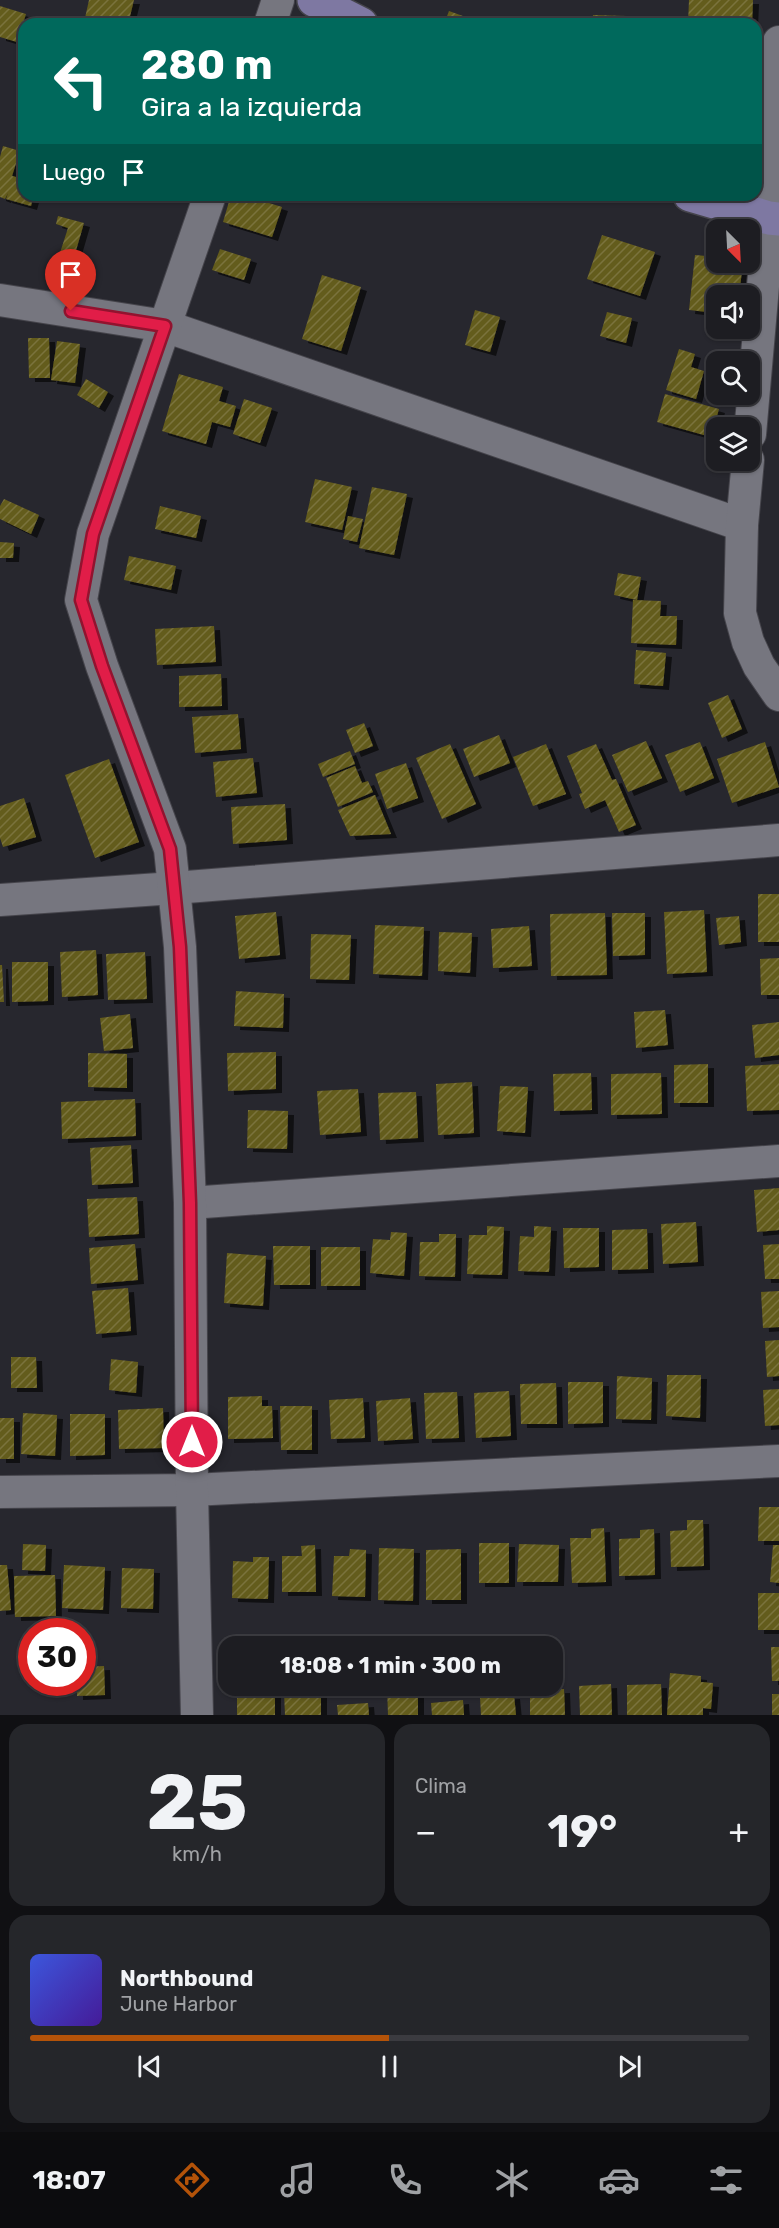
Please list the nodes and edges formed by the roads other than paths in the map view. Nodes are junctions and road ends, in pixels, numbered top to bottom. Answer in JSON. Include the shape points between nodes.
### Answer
{"nodes":[{"id":1,"x":278,"y":0,"type":"edge"},
{"id":2,"x":315,"y":0,"type":"edge"},
{"id":3,"x":272,"y":18,"type":"edge"},
{"id":4,"x":350,"y":18,"type":"edge"},
{"id":5,"x":779,"y":42,"type":"edge"},
{"id":6,"x":208,"y":201,"type":"edge"},
{"id":7,"x":712,"y":201,"type":"edge"},
{"id":8,"x":774,"y":218,"type":"edge"},
{"id":9,"x":0,"y":300,"type":"edge"},
{"id":10,"x":165,"y":326,"type":"junction"},
{"id":11,"x":752,"y":417,"type":"edge"},
{"id":12,"x":747,"y":471,"type":"edge"},
{"id":13,"x":742,"y":525,"type":"junction"},
{"id":14,"x":779,"y":695,"type":"edge"},
{"id":15,"x":779,"y":840,"type":"edge"},
{"id":16,"x":174,"y":888,"type":"junction"},
{"id":17,"x":0,"y":900,"type":"edge"},
{"id":18,"x":779,"y":1161,"type":"edge"},
{"id":19,"x":190,"y":1203,"type":"junction"},
{"id":20,"x":779,"y":1461,"type":"edge"},
{"id":21,"x":192,"y":1490,"type":"junction"},
{"id":22,"x":0,"y":1492,"type":"edge"},
{"id":23,"x":196,"y":1715,"type":"edge"}],
"edges":[{"from":1,"to":3,"type":"street"},
{"from":2,"to":4,"type":"main road"},
{"from":5,"to":8,"type":"street"},
{"from":6,"to":10,"type":"street"},
{"from":7,"to":8,"type":"main road"},
{"from":8,"to":11,"type":"street"},
{"from":9,"to":10,"type":"street"},
{"from":10,"to":13,"type":"street"},
{"from":10,"to":16,"type":"street","via":[[93,534],[81,600],[170,849]]},
{"from":12,"to":13,"type":"street"},
{"from":13,"to":14,"type":"street","via":[[740,613],[759,666]]},
{"from":15,"to":16,"type":"street"},
{"from":16,"to":17,"type":"street"},
{"from":16,"to":19,"type":"street"},
{"from":18,"to":19,"type":"street"},
{"from":19,"to":21,"type":"street"},
{"from":20,"to":21,"type":"street"},
{"from":21,"to":22,"type":"street"},
{"from":21,"to":23,"type":"street"}]}
